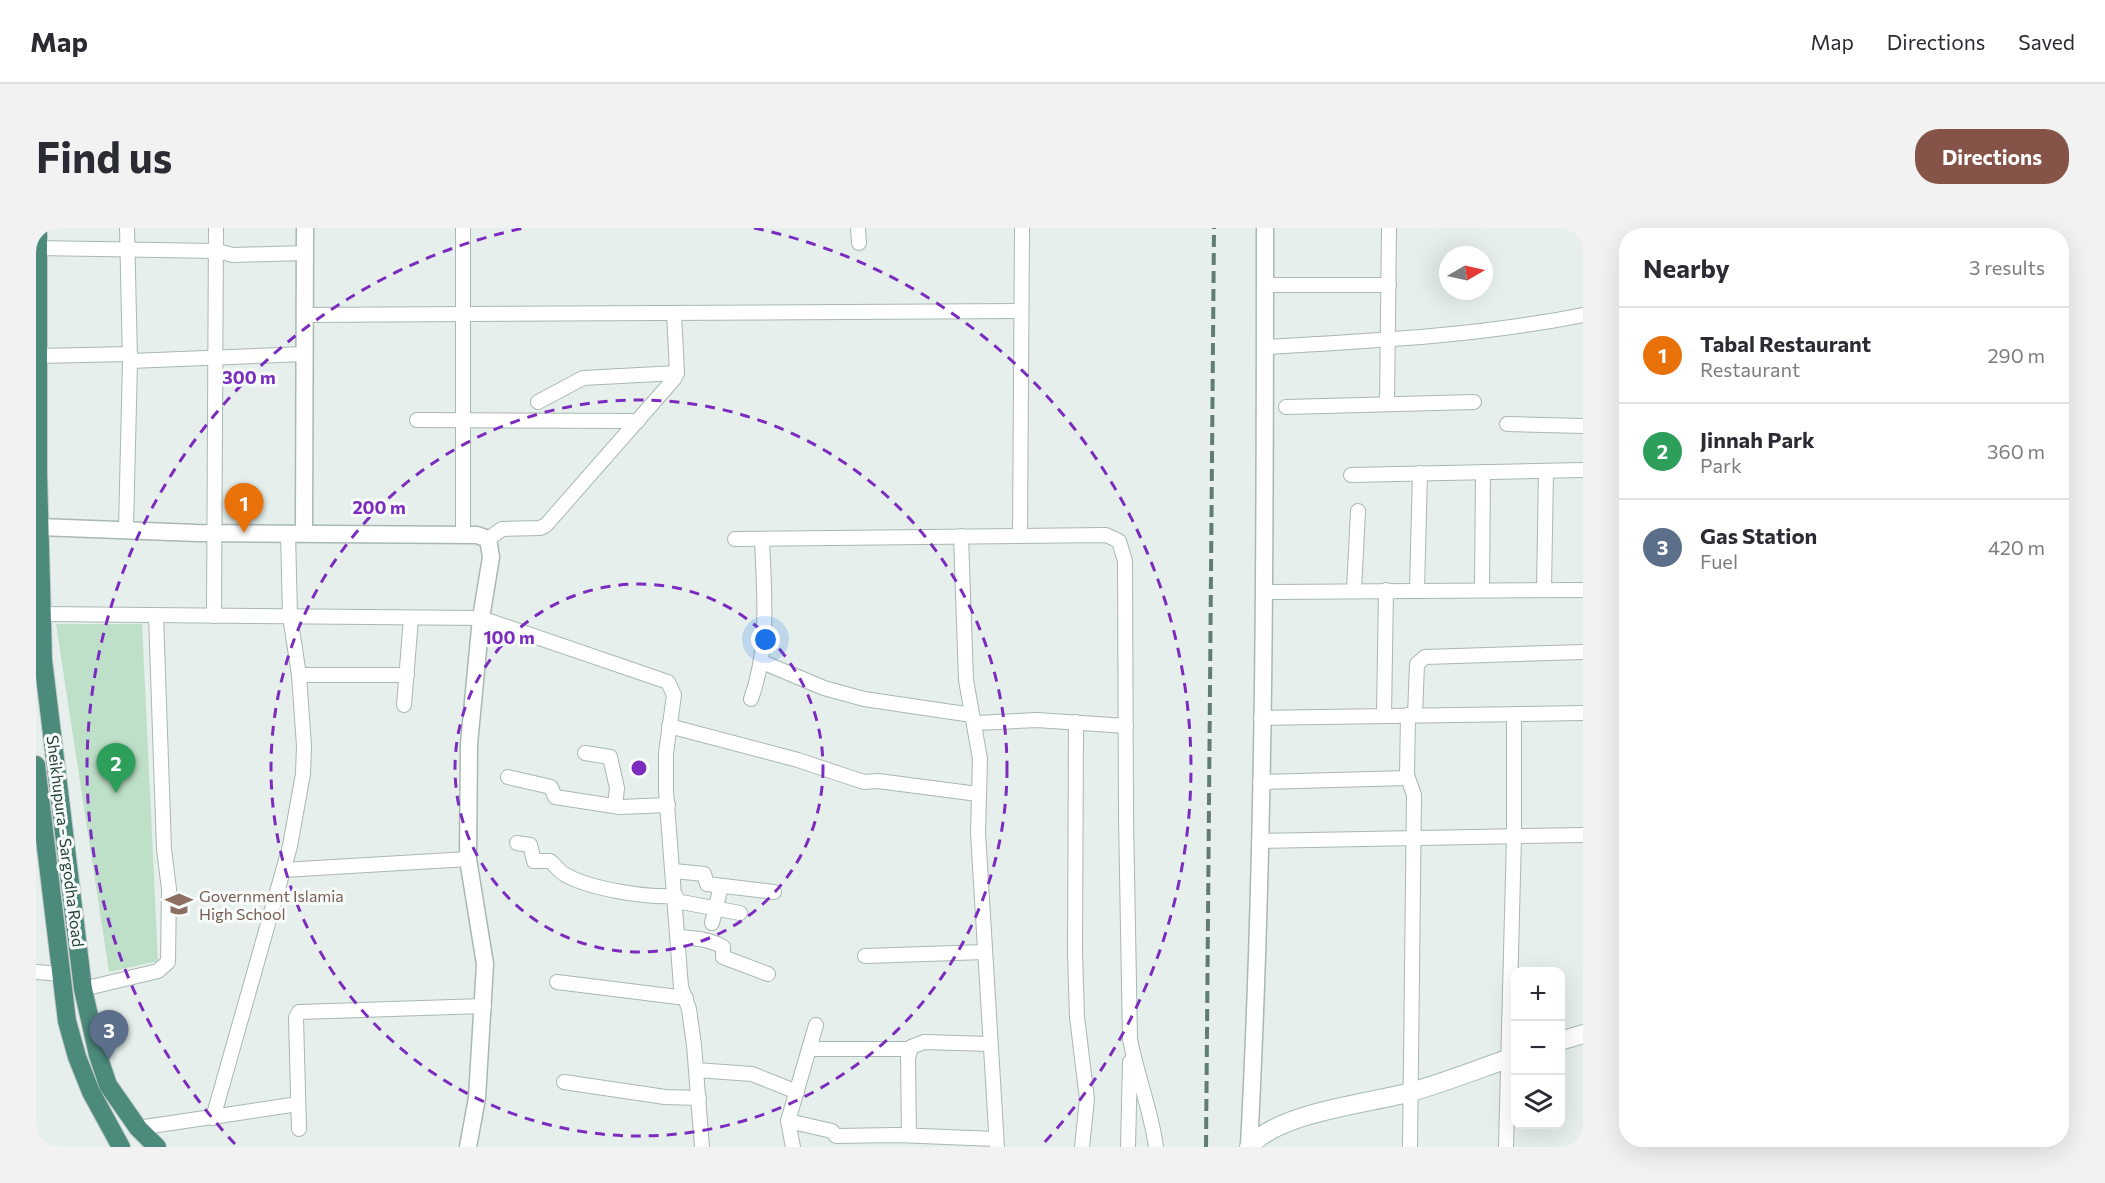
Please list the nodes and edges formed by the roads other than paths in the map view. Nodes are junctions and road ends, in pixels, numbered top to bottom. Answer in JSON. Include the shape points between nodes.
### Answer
{"nodes":[{"id":1,"x":38,"y":228,"type":"edge"},
{"id":2,"x":127,"y":228,"type":"edge"},
{"id":3,"x":216,"y":228,"type":"edge"},
{"id":4,"x":305,"y":228,"type":"edge"},
{"id":5,"x":463,"y":228,"type":"edge"},
{"id":6,"x":858,"y":228,"type":"edge"},
{"id":7,"x":1022,"y":228,"type":"edge"},
{"id":8,"x":1265,"y":228,"type":"edge"},
{"id":9,"x":1389,"y":228,"type":"edge"},
{"id":10,"x":859,"y":243,"type":"dead end"},
{"id":11,"x":37,"y":248,"type":"edge"},
{"id":12,"x":127,"y":250,"type":"junction"},
{"id":13,"x":217,"y":251,"type":"junction"},
{"id":14,"x":305,"y":253,"type":"junction"},
{"id":15,"x":1265,"y":285,"type":"junction"},
{"id":16,"x":1389,"y":285,"type":"junction"},
{"id":17,"x":1021,"y":311,"type":"junction"},
{"id":18,"x":674,"y":313,"type":"junction"},
{"id":19,"x":305,"y":315,"type":"junction"},
{"id":20,"x":464,"y":315,"type":"junction"},
{"id":21,"x":1583,"y":315,"type":"edge"},
{"id":22,"x":1389,"y":340,"type":"junction"},
{"id":23,"x":1265,"y":347,"type":"junction"},
{"id":24,"x":305,"y":354,"type":"junction"},
{"id":25,"x":37,"y":356,"type":"edge"},
{"id":26,"x":130,"y":358,"type":"junction"},
{"id":27,"x":217,"y":358,"type":"junction"},
{"id":28,"x":677,"y":373,"type":"junction"},
{"id":29,"x":538,"y":402,"type":"dead end"},
{"id":30,"x":1474,"y":402,"type":"dead end"},
{"id":31,"x":1387,"y":404,"type":"junction"},
{"id":32,"x":1286,"y":407,"type":"dead end"},
{"id":33,"x":417,"y":420,"type":"dead end"},
{"id":34,"x":463,"y":420,"type":"junction"},
{"id":35,"x":638,"y":421,"type":"junction"},
{"id":36,"x":1507,"y":424,"type":"dead end"},
{"id":37,"x":1583,"y":426,"type":"edge"},
{"id":38,"x":1583,"y":470,"type":"edge"},
{"id":39,"x":1546,"y":471,"type":"junction"},
{"id":40,"x":1483,"y":472,"type":"junction"},
{"id":41,"x":1420,"y":473,"type":"junction"},
{"id":42,"x":1351,"y":475,"type":"dead end"},
{"id":43,"x":1359,"y":511,"type":"dead end"},
{"id":44,"x":39,"y":527,"type":"junction"},
{"id":45,"x":126,"y":529,"type":"junction"},
{"id":46,"x":213,"y":532,"type":"junction"},
{"id":47,"x":296,"y":533,"type":"junction"},
{"id":48,"x":463,"y":535,"type":"junction"},
{"id":49,"x":961,"y":536,"type":"junction"},
{"id":50,"x":1020,"y":536,"type":"junction"},
{"id":51,"x":488,"y":539,"type":"junction"},
{"id":52,"x":735,"y":539,"type":"dead end"},
{"id":53,"x":762,"y":539,"type":"junction"},
{"id":54,"x":1354,"y":590,"type":"junction"},
{"id":55,"x":1386,"y":590,"type":"junction"},
{"id":56,"x":1417,"y":590,"type":"junction"},
{"id":57,"x":1482,"y":590,"type":"junction"},
{"id":58,"x":1544,"y":590,"type":"junction"},
{"id":59,"x":1583,"y":590,"type":"edge"},
{"id":60,"x":1263,"y":592,"type":"junction"},
{"id":61,"x":42,"y":614,"type":"junction"},
{"id":62,"x":156,"y":615,"type":"junction"},
{"id":63,"x":214,"y":616,"type":"junction"},
{"id":64,"x":290,"y":616,"type":"junction"},
{"id":65,"x":411,"y":618,"type":"junction"},
{"id":66,"x":481,"y":618,"type":"junction"},
{"id":67,"x":1583,"y":652,"type":"edge"},
{"id":68,"x":762,"y":662,"type":"junction"},
{"id":69,"x":299,"y":675,"type":"junction"},
{"id":70,"x":407,"y":675,"type":"junction"},
{"id":71,"x":751,"y":699,"type":"dead end"},
{"id":72,"x":404,"y":705,"type":"dead end"},
{"id":73,"x":1583,"y":713,"type":"edge"},
{"id":74,"x":1514,"y":714,"type":"junction"},
{"id":75,"x":1384,"y":715,"type":"junction"},
{"id":76,"x":1412,"y":715,"type":"junction"},
{"id":77,"x":1261,"y":718,"type":"junction"},
{"id":78,"x":973,"y":719,"type":"junction"},
{"id":79,"x":1076,"y":722,"type":"junction"},
{"id":80,"x":669,"y":726,"type":"junction"},
{"id":81,"x":1126,"y":726,"type":"junction"},
{"id":82,"x":585,"y":753,"type":"dead end"},
{"id":83,"x":36,"y":765,"type":"edge"},
{"id":84,"x":508,"y":777,"type":"dead end"},
{"id":85,"x":1408,"y":778,"type":"junction"},
{"id":86,"x":1260,"y":782,"type":"junction"},
{"id":87,"x":978,"y":794,"type":"junction"},
{"id":88,"x":668,"y":805,"type":"junction"},
{"id":89,"x":615,"y":806,"type":"junction"},
{"id":90,"x":1583,"y":836,"type":"edge"},
{"id":91,"x":66,"y":837,"type":"junction"},
{"id":92,"x":1514,"y":837,"type":"junction"},
{"id":93,"x":43,"y":838,"type":"junction"},
{"id":94,"x":1414,"y":839,"type":"junction"},
{"id":95,"x":1259,"y":841,"type":"junction"},
{"id":96,"x":517,"y":843,"type":"dead end"},
{"id":97,"x":468,"y":859,"type":"junction"},
{"id":98,"x":283,"y":870,"type":"junction"},
{"id":99,"x":674,"y":871,"type":"junction"},
{"id":100,"x":721,"y":886,"type":"junction"},
{"id":101,"x":774,"y":892,"type":"dead end"},
{"id":102,"x":676,"y":898,"type":"junction"},
{"id":103,"x":740,"y":913,"type":"dead end"},
{"id":104,"x":714,"y":916,"type":"junction"},
{"id":105,"x":678,"y":937,"type":"junction"},
{"id":106,"x":985,"y":952,"type":"junction"},
{"id":107,"x":865,"y":956,"type":"dead end"},
{"id":108,"x":36,"y":972,"type":"edge"},
{"id":109,"x":60,"y":974,"type":"junction"},
{"id":110,"x":768,"y":974,"type":"dead end"},
{"id":111,"x":556,"y":982,"type":"dead end"},
{"id":112,"x":83,"y":989,"type":"junction"},
{"id":113,"x":686,"y":998,"type":"junction"},
{"id":114,"x":484,"y":1006,"type":"junction"},
{"id":115,"x":1512,"y":1021,"type":"edge"},
{"id":116,"x":816,"y":1025,"type":"dead end"},
{"id":117,"x":1583,"y":1034,"type":"edge"},
{"id":118,"x":1130,"y":1039,"type":"junction"},
{"id":119,"x":1565,"y":1039,"type":"edge"},
{"id":120,"x":990,"y":1044,"type":"junction"},
{"id":121,"x":809,"y":1049,"type":"junction"},
{"id":122,"x":910,"y":1049,"type":"junction"},
{"id":123,"x":1511,"y":1058,"type":"edge"},
{"id":124,"x":696,"y":1070,"type":"junction"},
{"id":125,"x":564,"y":1082,"type":"dead end"},
{"id":126,"x":797,"y":1092,"type":"junction"},
{"id":127,"x":1411,"y":1092,"type":"junction"},
{"id":128,"x":699,"y":1098,"type":"junction"},
{"id":129,"x":298,"y":1104,"type":"junction"},
{"id":130,"x":213,"y":1118,"type":"junction"},
{"id":131,"x":788,"y":1121,"type":"junction"},
{"id":132,"x":138,"y":1128,"type":"junction"},
{"id":133,"x":299,"y":1129,"type":"dead end"},
{"id":134,"x":909,"y":1135,"type":"junction"},
{"id":135,"x":996,"y":1143,"type":"edge"},
{"id":136,"x":117,"y":1146,"type":"edge"},
{"id":137,"x":1249,"y":1146,"type":"edge"},
{"id":138,"x":157,"y":1147,"type":"edge"},
{"id":139,"x":468,"y":1147,"type":"edge"},
{"id":140,"x":702,"y":1147,"type":"edge"},
{"id":141,"x":793,"y":1147,"type":"edge"},
{"id":142,"x":1082,"y":1147,"type":"edge"},
{"id":143,"x":1128,"y":1147,"type":"edge"},
{"id":144,"x":1156,"y":1147,"type":"edge"},
{"id":145,"x":1410,"y":1147,"type":"edge"},
{"id":146,"x":1506,"y":1147,"type":"edge"}],
"edges":[{"from":1,"to":11,"type":"highway","name":"Sheikhupura - Sargodha Road"},
{"from":2,"to":12,"type":"street"},
{"from":3,"to":13,"type":"street"},
{"from":4,"to":14,"type":"street"},
{"from":5,"to":20,"type":"street"},
{"from":6,"to":10,"type":"street"},
{"from":7,"to":17,"type":"street"},
{"from":8,"to":15,"type":"street"},
{"from":9,"to":16,"type":"street"},
{"from":11,"to":12,"type":"street"},
{"from":11,"to":25,"type":"highway","name":"Sheikhupura - Sargodha Road"},
{"from":12,"to":13,"type":"street"},
{"from":12,"to":26,"type":"street"},
{"from":13,"to":14,"type":"street","via":[[233,255]]},
{"from":13,"to":27,"type":"street"},
{"from":14,"to":19,"type":"street"},
{"from":15,"to":16,"type":"street"},
{"from":15,"to":23,"type":"street"},
{"from":16,"to":22,"type":"street"},
{"from":17,"to":18,"type":"street"},
{"from":17,"to":50,"type":"street"},
{"from":18,"to":20,"type":"street"},
{"from":18,"to":28,"type":"street"},
{"from":19,"to":20,"type":"street"},
{"from":19,"to":24,"type":"street"},
{"from":20,"to":34,"type":"street"},
{"from":21,"to":22,"type":"street","via":[[1529,326]]},
{"from":22,"to":23,"type":"street"},
{"from":22,"to":31,"type":"street"},
{"from":23,"to":60,"type":"street"},
{"from":24,"to":27,"type":"street"},
{"from":24,"to":47,"type":"street"},
{"from":25,"to":26,"type":"street"},
{"from":25,"to":44,"type":"highway","name":"Sheikhupura - Sargodha Road"},
{"from":26,"to":27,"type":"street"},
{"from":26,"to":45,"type":"street"},
{"from":27,"to":46,"type":"street"},
{"from":28,"to":29,"type":"street","via":[[583,378]]},
{"from":28,"to":35,"type":"street"},
{"from":30,"to":31,"type":"street"},
{"from":31,"to":32,"type":"street"},
{"from":33,"to":34,"type":"street"},
{"from":34,"to":35,"type":"street"},
{"from":34,"to":48,"type":"street"},
{"from":35,"to":51,"type":"street","via":[[546,525],[502,529]]},
{"from":36,"to":37,"type":"street"},
{"from":38,"to":39,"type":"street"},
{"from":39,"to":40,"type":"street"},
{"from":39,"to":58,"type":"street"},
{"from":40,"to":41,"type":"street"},
{"from":40,"to":57,"type":"street"},
{"from":41,"to":42,"type":"street"},
{"from":41,"to":56,"type":"street"},
{"from":43,"to":54,"type":"street"},
{"from":44,"to":45,"type":"street"},
{"from":44,"to":61,"type":"highway","name":"Sheikhupura - Sargodha Road"},
{"from":45,"to":46,"type":"street"},
{"from":46,"to":47,"type":"street"},
{"from":46,"to":63,"type":"street"},
{"from":47,"to":48,"type":"street"},
{"from":47,"to":64,"type":"street"},
{"from":48,"to":51,"type":"street"},
{"from":49,"to":50,"type":"street"},
{"from":49,"to":53,"type":"street"},
{"from":49,"to":78,"type":"street","via":[[964,661]]},
{"from":50,"to":81,"type":"street","via":[[1106,535],[1122,545]]},
{"from":51,"to":66,"type":"street","via":[[491,557]]},
{"from":52,"to":53,"type":"street"},
{"from":53,"to":68,"type":"street","via":[[766,636]]},
{"from":54,"to":55,"type":"street"},
{"from":54,"to":60,"type":"street"},
{"from":55,"to":56,"type":"street"},
{"from":55,"to":75,"type":"street"},
{"from":56,"to":57,"type":"street"},
{"from":57,"to":58,"type":"street"},
{"from":58,"to":59,"type":"street"},
{"from":60,"to":77,"type":"street"},
{"from":61,"to":62,"type":"street"},
{"from":61,"to":91,"type":"highway","name":"Sheikhupura - Sargodha Road","via":[[43,660]]},
{"from":62,"to":63,"type":"street"},
{"from":62,"to":112,"type":"street","via":[[164,849],[169,890],[168,962],[158,971]]},
{"from":63,"to":64,"type":"street"},
{"from":64,"to":65,"type":"street"},
{"from":64,"to":69,"type":"street"},
{"from":65,"to":66,"type":"street"},
{"from":65,"to":70,"type":"street"},
{"from":66,"to":80,"type":"street","via":[[663,679],[672,686],[674,695]]},
{"from":66,"to":97,"type":"street","via":[[469,744]]},
{"from":67,"to":76,"type":"street","via":[[1425,657],[1417,664]]},
{"from":68,"to":71,"type":"street"},
{"from":68,"to":78,"type":"street","via":[[824,688],[864,699]]},
{"from":69,"to":70,"type":"street"},
{"from":69,"to":98,"type":"street","via":[[303,774],[295,829]]},
{"from":70,"to":72,"type":"street"},
{"from":73,"to":74,"type":"street"},
{"from":74,"to":76,"type":"street"},
{"from":74,"to":92,"type":"street"},
{"from":75,"to":76,"type":"street"},
{"from":75,"to":77,"type":"street"},
{"from":76,"to":85,"type":"street"},
{"from":77,"to":86,"type":"street"},
{"from":78,"to":79,"type":"street"},
{"from":78,"to":87,"type":"street","via":[[980,759]]},
{"from":79,"to":81,"type":"street"},
{"from":79,"to":142,"type":"street","via":[[1076,963],[1087,1099]]},
{"from":80,"to":87,"type":"street","via":[[864,782]]},
{"from":80,"to":88,"type":"street"},
{"from":81,"to":118,"type":"street"},
{"from":82,"to":89,"type":"street","via":[[610,757],[617,788]]},
{"from":83,"to":93,"type":"highway","name":"Sheikhupura - Sargodha Road"},
{"from":84,"to":89,"type":"street","via":[[551,788],[555,797]]},
{"from":85,"to":86,"type":"street"},
{"from":85,"to":94,"type":"street","via":[[1414,789]]},
{"from":86,"to":95,"type":"street"},
{"from":87,"to":106,"type":"street"},
{"from":88,"to":89,"type":"street"},
{"from":88,"to":99,"type":"street"},
{"from":90,"to":92,"type":"street"},
{"from":91,"to":93,"type":"highway"},
{"from":91,"to":112,"type":"highway","name":"Sheikhupura - Sargodha Road"},
{"from":92,"to":94,"type":"street"},
{"from":92,"to":115,"type":"street"},
{"from":93,"to":109,"type":"highway","name":"Sheikhupura - Sargodha Road"},
{"from":94,"to":95,"type":"street"},
{"from":94,"to":127,"type":"street"},
{"from":95,"to":137,"type":"street"},
{"from":96,"to":102,"type":"street","via":[[530,845],[534,861],[550,861],[574,878],[642,897]]},
{"from":97,"to":98,"type":"street"},
{"from":97,"to":114,"type":"street","via":[[485,964]]},
{"from":98,"to":130,"type":"street"},
{"from":99,"to":100,"type":"street","via":[[704,874],[705,884]]},
{"from":99,"to":102,"type":"street"},
{"from":100,"to":101,"type":"street"},
{"from":100,"to":104,"type":"street"},
{"from":102,"to":104,"type":"street"},
{"from":102,"to":105,"type":"street"},
{"from":103,"to":104,"type":"street"},
{"from":105,"to":110,"type":"street","via":[[718,944],[723,957]]},
{"from":105,"to":113,"type":"street","via":[[681,987]]},
{"from":106,"to":107,"type":"street"},
{"from":106,"to":120,"type":"street"},
{"from":108,"to":109,"type":"street"},
{"from":109,"to":136,"type":"highway","name":"Sheikhupura - Sargodha Road","via":[[76,1057]]},
{"from":111,"to":113,"type":"street"},
{"from":112,"to":132,"type":"highway","name":"Sheikhupura - Sargodha Road","via":[[108,1085]]},
{"from":113,"to":124,"type":"street"},
{"from":114,"to":129,"type":"street","via":[[299,1012]]},
{"from":114,"to":139,"type":"street","via":[[477,1098]]},
{"from":116,"to":121,"type":"street"},
{"from":117,"to":119,"type":"main road"},
{"from":118,"to":143,"type":"street"},
{"from":118,"to":144,"type":"street"},
{"from":120,"to":122,"type":"street","via":[[924,1042]]},
{"from":120,"to":135,"type":"street"},
{"from":121,"to":122,"type":"street"},
{"from":121,"to":126,"type":"street"},
{"from":122,"to":134,"type":"street"},
{"from":123,"to":127,"type":"main road"},
{"from":123,"to":146,"type":"street"},
{"from":124,"to":126,"type":"street","via":[[752,1074]]},
{"from":124,"to":128,"type":"street"},
{"from":125,"to":128,"type":"street","via":[[665,1097]]},
{"from":126,"to":131,"type":"street"},
{"from":127,"to":137,"type":"main road","via":[[1313,1114],[1272,1131]]},
{"from":127,"to":145,"type":"street"},
{"from":128,"to":140,"type":"street"},
{"from":129,"to":130,"type":"street"},
{"from":129,"to":133,"type":"street"},
{"from":130,"to":132,"type":"street"},
{"from":131,"to":134,"type":"street","via":[[831,1131],[836,1136]]},
{"from":131,"to":141,"type":"street"},
{"from":132,"to":138,"type":"highway","name":"Sheikhupura - Sargodha Road"},
{"from":134,"to":135,"type":"street"}]}
